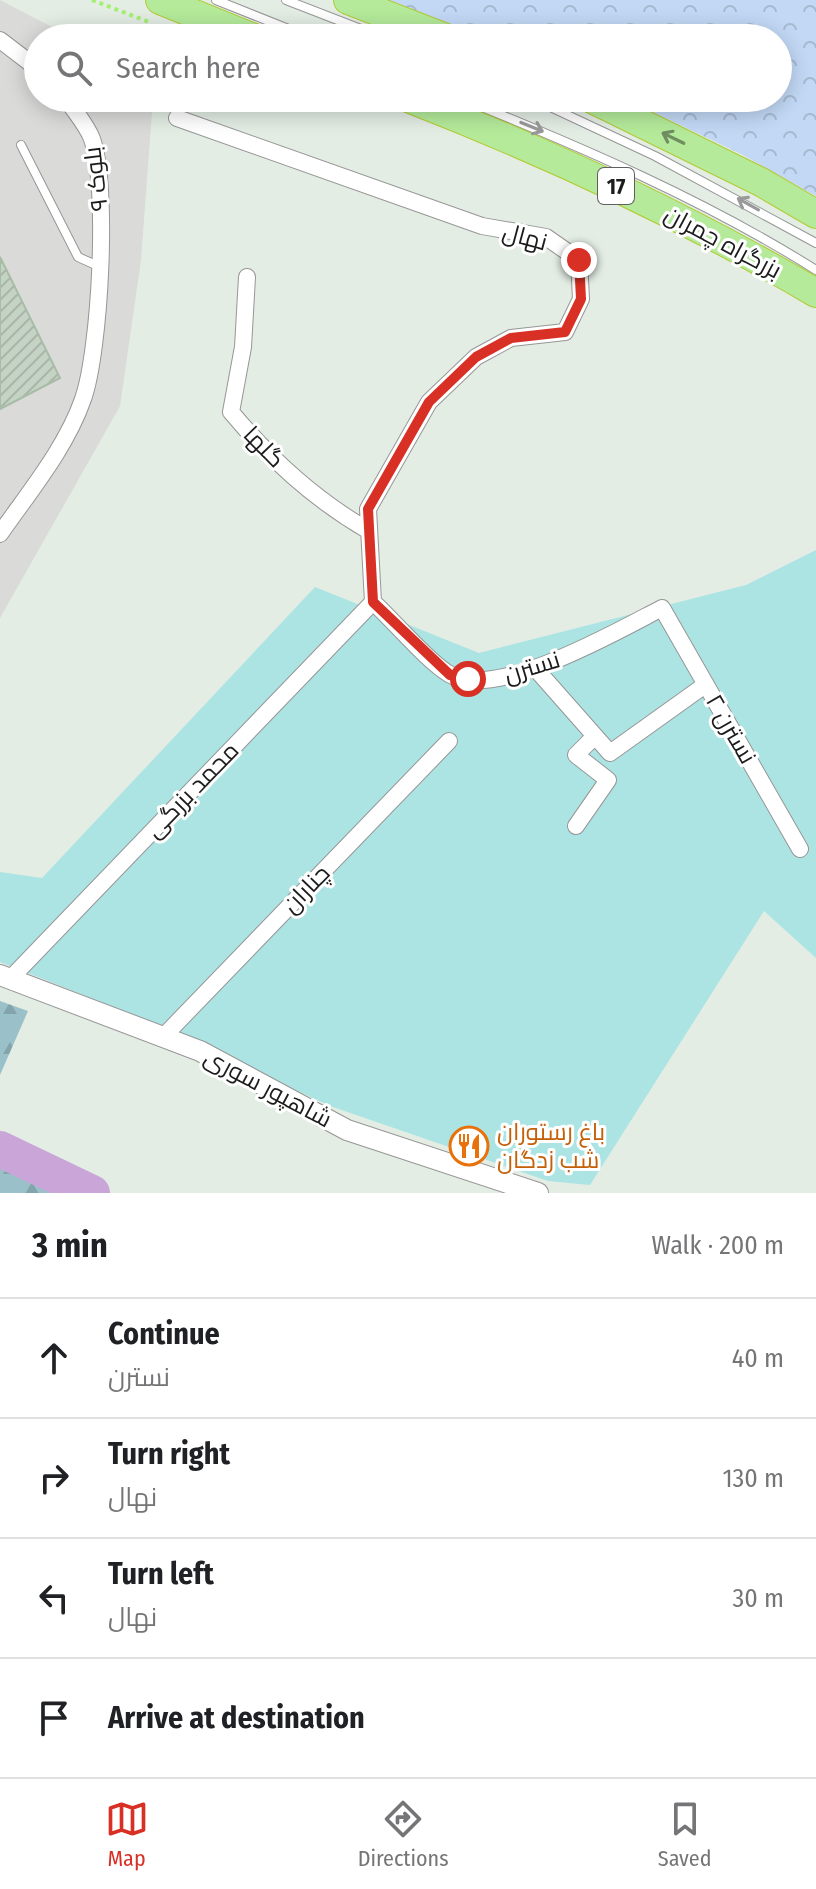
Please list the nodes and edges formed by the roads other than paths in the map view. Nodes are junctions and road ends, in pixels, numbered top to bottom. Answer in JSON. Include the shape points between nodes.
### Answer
{"nodes":[{"id":1,"x":216,"y":0,"type":"edge"},
{"id":2,"x":286,"y":0,"type":"edge"},
{"id":3,"x":348,"y":0,"type":"edge"},
{"id":4,"x":160,"y":14,"type":"edge"},
{"id":5,"x":199,"y":24,"type":"edge"},
{"id":6,"x":276,"y":24,"type":"edge"},
{"id":7,"x":348,"y":24,"type":"edge"},
{"id":8,"x":410,"y":24,"type":"edge"},
{"id":9,"x":0,"y":40,"type":"edge"},
{"id":10,"x":24,"y":58,"type":"edge"},
{"id":11,"x":75,"y":112,"type":"edge"},
{"id":12,"x":444,"y":112,"type":"edge"},
{"id":13,"x":494,"y":112,"type":"edge"},
{"id":14,"x":560,"y":112,"type":"edge"},
{"id":15,"x":618,"y":112,"type":"edge"},
{"id":16,"x":177,"y":118,"type":"dead end"},
{"id":17,"x":21,"y":145,"type":"dead end"},
{"id":18,"x":816,"y":214,"type":"edge"},
{"id":19,"x":816,"y":243,"type":"edge"},
{"id":20,"x":98,"y":266,"type":"junction"},
{"id":21,"x":816,"y":270,"type":"edge"},
{"id":22,"x":247,"y":277,"type":"dead end"},
{"id":23,"x":816,"y":293,"type":"edge"},
{"id":24,"x":2,"y":528,"type":"edge"},
{"id":25,"x":369,"y":531,"type":"junction"},
{"id":26,"x":373,"y":602,"type":"junction"},
{"id":27,"x":662,"y":608,"type":"joint"},
{"id":28,"x":535,"y":668,"type":"junction"},
{"id":29,"x":705,"y":685,"type":"junction"},
{"id":30,"x":595,"y":736,"type":"junction"},
{"id":31,"x":449,"y":741,"type":"dead end"},
{"id":32,"x":576,"y":826,"type":"dead end"},
{"id":33,"x":800,"y":849,"type":"dead end"},
{"id":34,"x":5,"y":977,"type":"edge"},
{"id":35,"x":163,"y":1037,"type":"junction"},
{"id":36,"x":538,"y":1193,"type":"edge"}],
"edges":[{"from":1,"to":6,"type":"lane"},
{"from":2,"to":7,"type":"lane"},
{"from":3,"to":8,"type":"highway"},
{"from":4,"to":5,"type":"highway"},
{"from":9,"to":10,"type":"street"},
{"from":11,"to":20,"type":"street","name":"بلوک ۹","via":[[92,138],[102,192]]},
{"from":12,"to":23,"type":"highway","name":"بزرگراه چمران","number":"17","via":[[629,192]]},
{"from":13,"to":21,"type":"lane","one_way":true,"via":[[575,145]]},
{"from":19,"to":14,"type":"lane","one_way":true,"via":[[696,177]]},
{"from":18,"to":15,"type":"highway","one_way":true},
{"from":16,"to":25,"type":"street","name":"نهال","via":[[482,226],[546,237],[579,260],[581,299],[565,332],[511,338],[476,357],[429,402],[368,509]]},
{"from":17,"to":20,"type":"lane","via":[[78,257]]},
{"from":20,"to":24,"type":"street","name":"بلوک ۹","via":[[93,364],[83,401],[62,443]]},
{"from":22,"to":25,"type":"street","name":"گلها","via":[[243,347],[231,412],[326,506]]},
{"from":25,"to":26,"type":"street","name":"نهال"},
{"from":26,"to":28,"type":"street","name":"نسترن","via":[[450,675],[493,678]]},
{"from":26,"to":34,"type":"street","name":"محمد بزرگی"},
{"from":27,"to":28,"type":"street","name":"نسترن","via":[[564,659]]},
{"from":27,"to":29,"type":"street","name":"نسترن ۲"},
{"from":28,"to":30,"type":"street"},
{"from":29,"to":30,"type":"street","via":[[610,753]]},
{"from":29,"to":33,"type":"street","name":"نسترن ۲"},
{"from":30,"to":32,"type":"street","via":[[576,755],[608,780]]},
{"from":31,"to":35,"type":"street","name":"چناران"},
{"from":34,"to":35,"type":"street","name":"شاهپور سوری"},
{"from":35,"to":36,"type":"street","name":"شاهپور سوری","via":[[200,1051],[347,1130]]}]}
